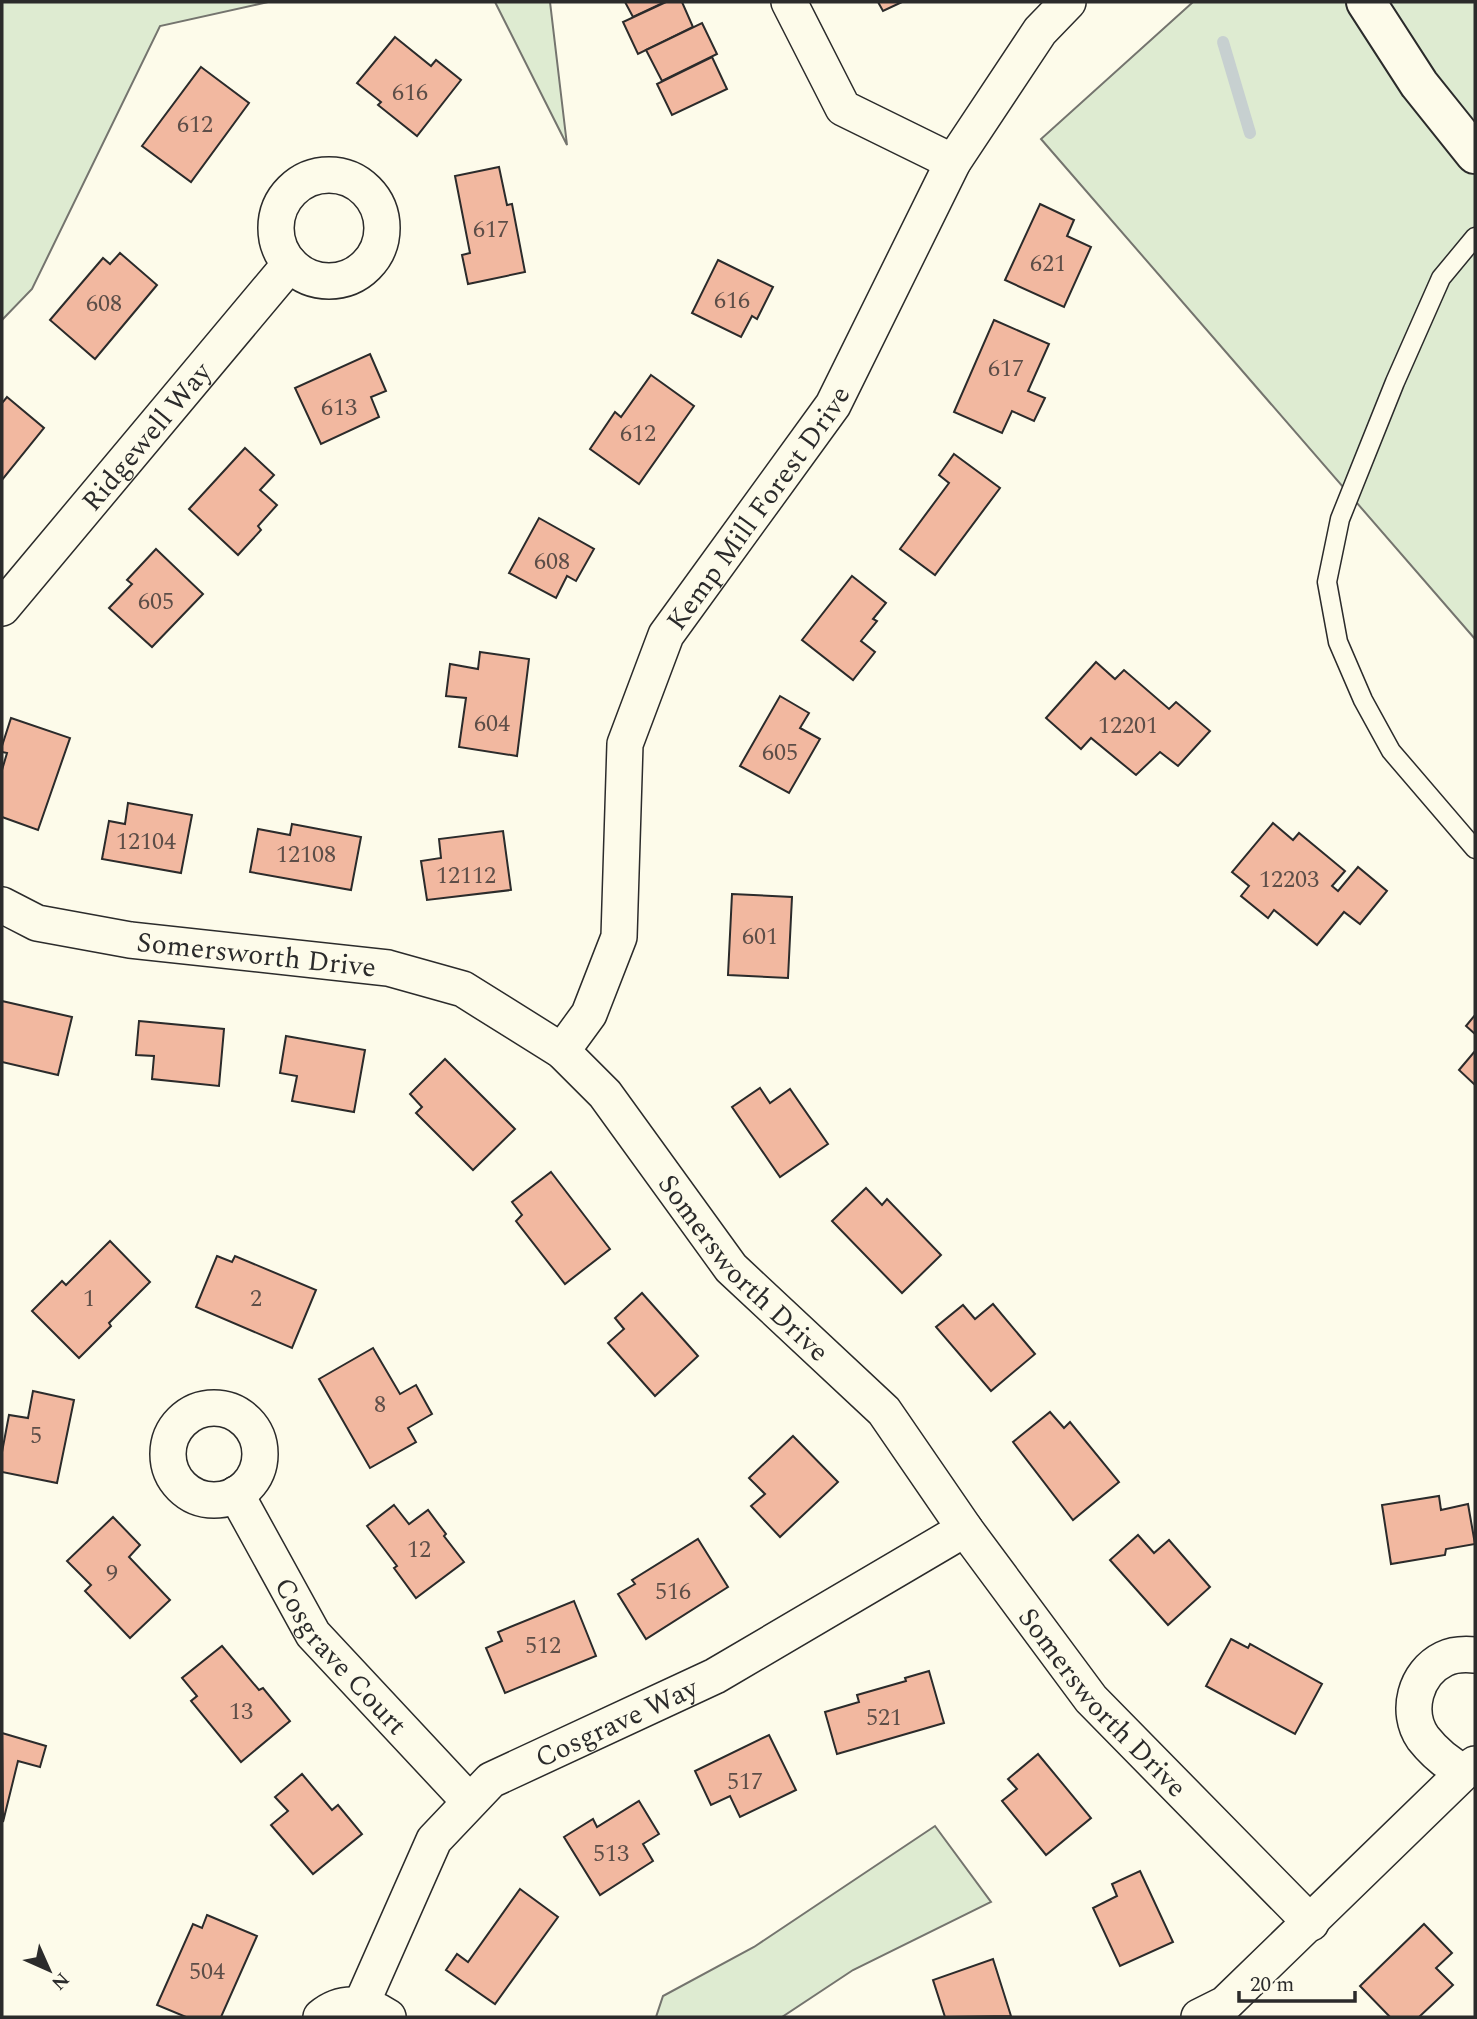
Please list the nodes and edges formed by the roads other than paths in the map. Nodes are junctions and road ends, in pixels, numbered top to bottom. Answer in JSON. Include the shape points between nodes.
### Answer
{"nodes":[{"id":1,"x":789,"y":2,"type":"edge"},
{"id":2,"x":1068,"y":2,"type":"edge"},
{"id":3,"x":1366,"y":2,"type":"edge"},
{"id":4,"x":1475,"y":155,"type":"edge"},
{"id":5,"x":953,"y":162,"type":"junction"},
{"id":6,"x":1475,"y":237,"type":"edge"},
{"id":7,"x":290,"y":264,"type":"dead end"},
{"id":8,"x":2,"y":608,"type":"edge"},
{"id":9,"x":1475,"y":849,"type":"edge"},
{"id":10,"x":2,"y":905,"type":"edge"},
{"id":11,"x":562,"y":1051,"type":"junction"},
{"id":12,"x":236,"y":1494,"type":"dead end"},
{"id":13,"x":965,"y":1529,"type":"junction"},
{"id":14,"x":1475,"y":1655,"type":"edge"},
{"id":15,"x":1469,"y":1768,"type":"edge"},
{"id":16,"x":469,"y":1801,"type":"junction"},
{"id":17,"x":1311,"y":1923,"type":"junction"},
{"id":18,"x":375,"y":2011,"type":"edge"},
{"id":19,"x":321,"y":2017,"type":"edge"},
{"id":20,"x":1199,"y":2017,"type":"edge"}],
"edges":[{"from":1,"to":5,"type":"street","via":[[843,108]]},
{"from":2,"to":5,"type":"street","name":"Kemp Mill Forest Drive","via":[[1040,31]]},
{"from":3,"to":4,"type":"street","via":[[1419,84]]},
{"from":5,"to":11,"type":"street","name":"Kemp Mill Forest Drive","via":[[834,405],[666,635],[625,744],[619,937],[589,1014]]},
{"from":6,"to":9,"type":"lane","via":[[1441,278],[1395,382],[1340,519],[1327,582],[1338,642],[1391,751]]},
{"from":7,"to":8,"type":"street","name":"Ridgewell Way"},
{"from":10,"to":11,"type":"street","name":"Somersworth Drive","via":[[37,923],[130,940],[388,968],[463,989]]},
{"from":11,"to":13,"type":"street","name":"Somersworth Drive","via":[[605,1094],[731,1268],[884,1411]]},
{"from":12,"to":16,"type":"street","name":"Cosgrave Court","via":[[313,1633]]},
{"from":13,"to":16,"type":"street","name":"Cosgrave Way","via":[[715,1676],[491,1780]]},
{"from":13,"to":17,"type":"street","name":"Somersworth Drive","via":[[1091,1699]]},
{"from":14,"to":15,"type":"street","via":[[1444,1659],[1429,1669],[1418,1684],[1414,1702],[1422,1737],[1447,1763]]},
{"from":15,"to":17,"type":"street"},
{"from":16,"to":18,"type":"street","name":"Cosgrave Way","via":[[434,1840]]},
{"from":17,"to":20,"type":"street","via":[[1225,2004]]},
{"from":18,"to":19,"type":"street","name":"Cosgrave Way","via":[[344,2005]]}]}
